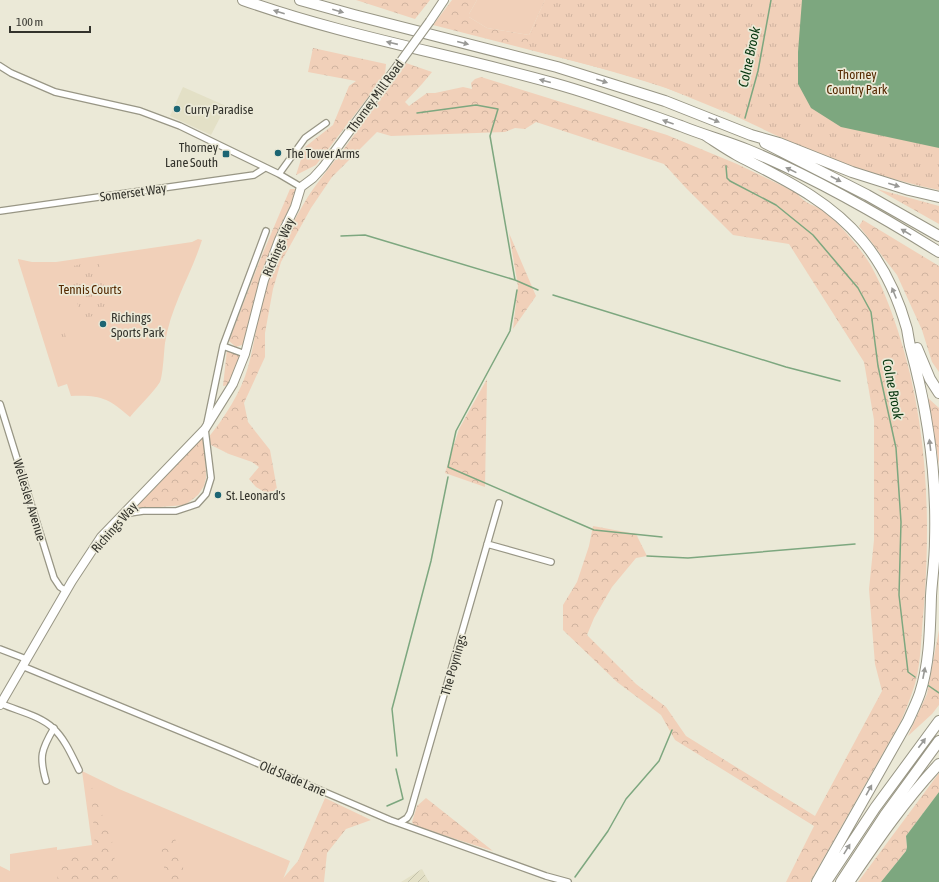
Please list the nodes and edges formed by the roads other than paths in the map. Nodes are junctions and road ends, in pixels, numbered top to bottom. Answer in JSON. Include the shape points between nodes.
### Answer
{"nodes":[{"id":1,"x":243,"y":0,"type":"edge"},
{"id":2,"x":300,"y":0,"type":"edge"},
{"id":3,"x":444,"y":0,"type":"edge"},
{"id":4,"x":0,"y":66,"type":"edge"},
{"id":5,"x":326,"y":122,"type":"dead end"},
{"id":6,"x":705,"y":135,"type":"junction"},
{"id":7,"x":751,"y":135,"type":"junction"},
{"id":8,"x":265,"y":168,"type":"junction"},
{"id":9,"x":278,"y":174,"type":"junction"},
{"id":10,"x":301,"y":187,"type":"junction"},
{"id":11,"x":939,"y":197,"type":"edge"},
{"id":12,"x":0,"y":211,"type":"edge"},
{"id":13,"x":266,"y":231,"type":"dead end"},
{"id":14,"x":939,"y":236,"type":"edge"},
{"id":15,"x":939,"y":252,"type":"edge"},
{"id":16,"x":907,"y":330,"type":"junction"},
{"id":17,"x":223,"y":346,"type":"junction"},
{"id":18,"x":245,"y":354,"type":"junction"},
{"id":19,"x":939,"y":393,"type":"edge"},
{"id":20,"x":0,"y":404,"type":"edge"},
{"id":21,"x":205,"y":428,"type":"junction"},
{"id":22,"x":499,"y":503,"type":"dead end"},
{"id":23,"x":123,"y":514,"type":"junction"},
{"id":24,"x":487,"y":544,"type":"junction"},
{"id":25,"x":551,"y":562,"type":"dead end"},
{"id":26,"x":939,"y":585,"type":"edge"},
{"id":27,"x":66,"y":591,"type":"junction"},
{"id":28,"x":930,"y":623,"type":"junction"},
{"id":29,"x":0,"y":650,"type":"edge"},
{"id":30,"x":24,"y":662,"type":"junction"},
{"id":31,"x":0,"y":704,"type":"edge"},
{"id":32,"x":939,"y":721,"type":"edge"},
{"id":33,"x":54,"y":728,"type":"junction"},
{"id":34,"x":939,"y":741,"type":"edge"},
{"id":35,"x":939,"y":764,"type":"edge"},
{"id":36,"x":79,"y":770,"type":"dead end"},
{"id":37,"x":46,"y":781,"type":"dead end"},
{"id":38,"x":399,"y":823,"type":"junction"},
{"id":39,"x":568,"y":882,"type":"edge"},
{"id":40,"x":817,"y":882,"type":"edge"},
{"id":41,"x":826,"y":882,"type":"edge"},
{"id":42,"x":840,"y":882,"type":"edge"},
{"id":43,"x":849,"y":882,"type":"edge"}],
"edges":[{"from":6,"to":1,"type":"highway","one_way":true,"via":[[568,87],[345,31]]},
{"from":2,"to":7,"type":"highway","one_way":true,"via":[[557,67],[665,101]]},
{"from":3,"to":10,"type":"street","name":"Thorney Mill Road","bridge":true,"via":[[323,167]]},
{"from":4,"to":8,"type":"street","via":[[55,92],[140,110],[180,126]]},
{"from":5,"to":9,"type":"street","name":"Thorney Mill Road","via":[[305,138]]},
{"from":15,"to":6,"type":"highway","one_way":true,"via":[[873,212],[809,179],[748,150]]},
{"from":16,"to":6,"type":"highway","one_way":true,"via":[[895,294],[883,269],[843,219],[800,188]]},
{"from":7,"to":11,"type":"highway","one_way":true,"via":[[860,174]]},
{"from":7,"to":14,"type":"highway","one_way":true,"via":[[873,198]]},
{"from":8,"to":9,"type":"street"},
{"from":8,"to":12,"type":"street","name":"Somerset Way","via":[[254,175]]},
{"from":9,"to":10,"type":"street"},
{"from":10,"to":18,"type":"street","name":"Richings Way","via":[[264,280]]},
{"from":13,"to":17,"type":"street","name":"Richings Way"},
{"from":16,"to":19,"type":"highway"},
{"from":28,"to":16,"type":"highway","one_way":true,"via":[[935,541],[933,466],[922,389]]},
{"from":17,"to":18,"type":"street"},
{"from":17,"to":21,"type":"street","name":"Richings Way"},
{"from":18,"to":21,"type":"street","name":"Richings Way","via":[[233,384]]},
{"from":20,"to":27,"type":"street","name":"Wellesley Avenue","via":[[54,578]]},
{"from":21,"to":23,"type":"street","name":"Richings Way"},
{"from":21,"to":23,"type":"street","via":[[210,478],[206,494],[197,504],[176,511]]},
{"from":22,"to":24,"type":"street","name":"The Poynings"},
{"from":23,"to":27,"type":"street","name":"Richings Way","via":[[101,537]]},
{"from":24,"to":25,"type":"street"},
{"from":24,"to":38,"type":"street","name":"The Poynings","via":[[410,813]]},
{"from":26,"to":28,"type":"highway"},
{"from":27,"to":30,"type":"street","name":"Richings Way"},
{"from":40,"to":28,"type":"highway","one_way":true,"via":[[914,707],[923,680]]},
{"from":29,"to":30,"type":"street","name":"Old Slade Lane"},
{"from":30,"to":31,"type":"street","name":"Richings Way"},
{"from":30,"to":38,"type":"street","name":"Old Slade Lane"},
{"from":31,"to":33,"type":"street","via":[[41,720]]},
{"from":41,"to":32,"type":"highway","one_way":true,"via":[[875,808]]},
{"from":33,"to":36,"type":"street"},
{"from":33,"to":37,"type":"street","via":[[42,752],[41,765]]},
{"from":34,"to":42,"type":"highway"},
{"from":35,"to":43,"type":"highway","via":[[891,822]]},
{"from":38,"to":39,"type":"street","name":"Old Slade Lane"}]}
